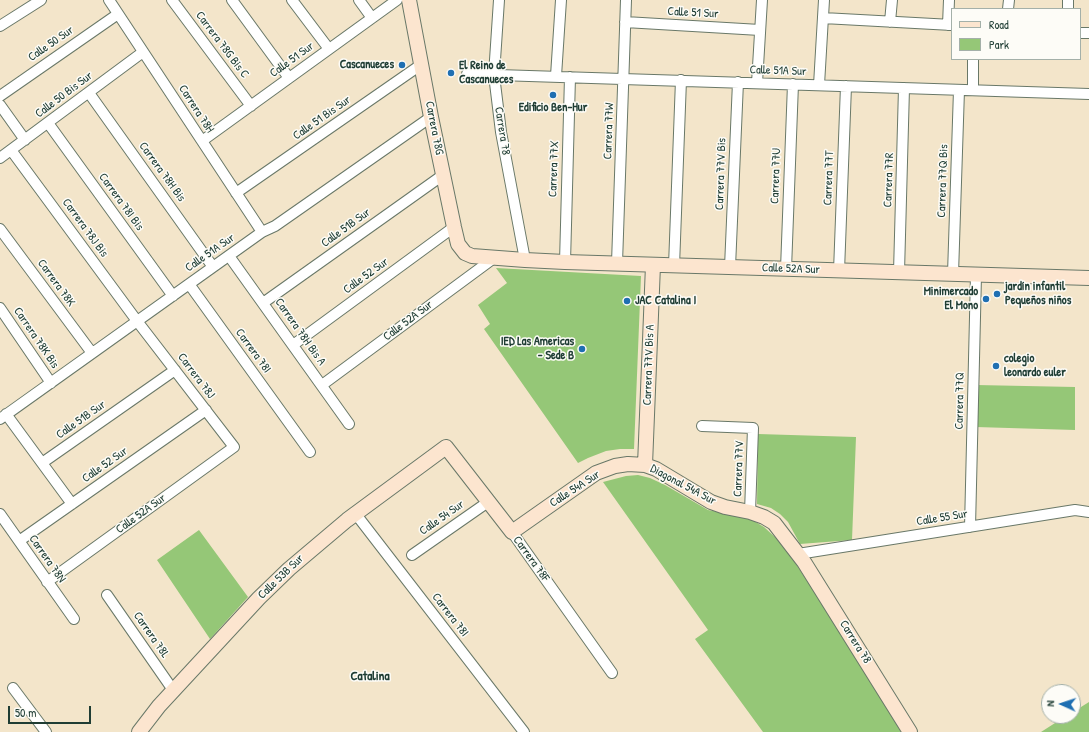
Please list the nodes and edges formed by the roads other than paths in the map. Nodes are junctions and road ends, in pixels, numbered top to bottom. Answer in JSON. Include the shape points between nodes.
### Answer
{"nodes":[{"id":1,"x":41,"y":0,"type":"edge"},
{"id":2,"x":109,"y":0,"type":"edge"},
{"id":3,"x":172,"y":0,"type":"edge"},
{"id":4,"x":232,"y":0,"type":"edge"},
{"id":5,"x":292,"y":0,"type":"edge"},
{"id":6,"x":359,"y":0,"type":"edge"},
{"id":7,"x":397,"y":0,"type":"edge"},
{"id":8,"x":409,"y":0,"type":"edge"},
{"id":9,"x":499,"y":0,"type":"edge"},
{"id":10,"x":561,"y":0,"type":"edge"},
{"id":11,"x":626,"y":0,"type":"edge"},
{"id":12,"x":762,"y":0,"type":"edge"},
{"id":13,"x":824,"y":0,"type":"edge"},
{"id":14,"x":892,"y":0,"type":"edge"},
{"id":15,"x":949,"y":0,"type":"edge"},
{"id":16,"x":118,"y":14,"type":"junction"},
{"id":17,"x":372,"y":18,"type":"junction"},
{"id":18,"x":823,"y":18,"type":"junction"},
{"id":19,"x":625,"y":22,"type":"junction"},
{"id":20,"x":890,"y":22,"type":"junction"},
{"id":21,"x":950,"y":25,"type":"edge"},
{"id":22,"x":0,"y":26,"type":"edge"},
{"id":23,"x":760,"y":30,"type":"junction"},
{"id":24,"x":329,"y":49,"type":"junction"},
{"id":25,"x":143,"y":52,"type":"junction"},
{"id":26,"x":973,"y":60,"type":"edge"},
{"id":27,"x":422,"y":64,"type":"junction"},
{"id":28,"x":467,"y":74,"type":"dead end"},
{"id":29,"x":494,"y":75,"type":"junction"},
{"id":30,"x":556,"y":76,"type":"junction"},
{"id":31,"x":570,"y":77,"type":"junction"},
{"id":32,"x":289,"y":78,"type":"junction"},
{"id":33,"x":623,"y":78,"type":"junction"},
{"id":34,"x":682,"y":80,"type":"junction"},
{"id":35,"x":738,"y":82,"type":"junction"},
{"id":36,"x":757,"y":83,"type":"junction"},
{"id":37,"x":793,"y":84,"type":"junction"},
{"id":38,"x":819,"y":85,"type":"junction"},
{"id":39,"x":846,"y":86,"type":"junction"},
{"id":40,"x":904,"y":88,"type":"junction"},
{"id":41,"x":959,"y":90,"type":"junction"},
{"id":42,"x":973,"y":90,"type":"junction"},
{"id":43,"x":89,"y":93,"type":"junction"},
{"id":44,"x":1089,"y":94,"type":"edge"},
{"id":45,"x":0,"y":96,"type":"edge"},
{"id":46,"x":0,"y":106,"type":"edge"},
{"id":47,"x":251,"y":106,"type":"junction"},
{"id":48,"x":431,"y":117,"type":"junction"},
{"id":49,"x":48,"y":123,"type":"junction"},
{"id":50,"x":25,"y":140,"type":"junction"},
{"id":51,"x":202,"y":141,"type":"junction"},
{"id":52,"x":11,"y":150,"type":"junction"},
{"id":53,"x":0,"y":158,"type":"edge"},
{"id":54,"x":443,"y":175,"type":"junction"},
{"id":55,"x":236,"y":193,"type":"junction"},
{"id":56,"x":454,"y":228,"type":"junction"},
{"id":57,"x":0,"y":229,"type":"edge"},
{"id":58,"x":262,"y":232,"type":"junction"},
{"id":59,"x":465,"y":253,"type":"joint"},
{"id":60,"x":229,"y":256,"type":"junction"},
{"id":61,"x":494,"y":258,"type":"junction"},
{"id":62,"x":525,"y":260,"type":"junction"},
{"id":63,"x":564,"y":262,"type":"junction"},
{"id":64,"x":617,"y":264,"type":"junction"},
{"id":65,"x":652,"y":265,"type":"junction"},
{"id":66,"x":674,"y":266,"type":"junction"},
{"id":67,"x":213,"y":267,"type":"junction"},
{"id":68,"x":730,"y":267,"type":"junction"},
{"id":69,"x":786,"y":269,"type":"junction"},
{"id":70,"x":839,"y":270,"type":"junction"},
{"id":71,"x":899,"y":272,"type":"junction"},
{"id":72,"x":953,"y":274,"type":"junction"},
{"id":73,"x":976,"y":275,"type":"junction"},
{"id":74,"x":1089,"y":278,"type":"edge"},
{"id":75,"x":189,"y":284,"type":"junction"},
{"id":76,"x":173,"y":296,"type":"junction"},
{"id":77,"x":263,"y":303,"type":"junction"},
{"id":78,"x":0,"y":308,"type":"edge"},
{"id":79,"x":137,"y":321,"type":"junction"},
{"id":80,"x":293,"y":345,"type":"junction"},
{"id":81,"x":92,"y":353,"type":"junction"},
{"id":82,"x":175,"y":370,"type":"junction"},
{"id":83,"x":51,"y":382,"type":"junction"},
{"id":84,"x":322,"y":385,"type":"junction"},
{"id":85,"x":206,"y":410,"type":"junction"},
{"id":86,"x":2,"y":417,"type":"edge"},
{"id":87,"x":349,"y":424,"type":"dead end"},
{"id":88,"x":702,"y":426,"type":"dead end"},
{"id":89,"x":234,"y":447,"type":"joint"},
{"id":90,"x":446,"y":447,"type":"joint"},
{"id":91,"x":310,"y":452,"type":"dead end"},
{"id":92,"x":42,"y":463,"type":"junction"},
{"id":93,"x":645,"y":464,"type":"junction"},
{"id":94,"x":488,"y":502,"type":"junction"},
{"id":95,"x":72,"y":504,"type":"junction"},
{"id":96,"x":750,"y":512,"type":"junction"},
{"id":97,"x":1089,"y":512,"type":"edge"},
{"id":98,"x":355,"y":513,"type":"junction"},
{"id":99,"x":0,"y":514,"type":"edge"},
{"id":100,"x":970,"y":527,"type":"junction"},
{"id":101,"x":512,"y":532,"type":"junction"},
{"id":102,"x":19,"y":541,"type":"junction"},
{"id":103,"x":798,"y":554,"type":"junction"},
{"id":104,"x":412,"y":555,"type":"dead end"},
{"id":105,"x":47,"y":582,"type":"junction"},
{"id":106,"x":107,"y":595,"type":"dead end"},
{"id":107,"x":74,"y":619,"type":"dead end"},
{"id":108,"x":612,"y":673,"type":"dead end"},
{"id":109,"x":13,"y":688,"type":"dead end"},
{"id":110,"x":174,"y":690,"type":"junction"},
{"id":111,"x":46,"y":732,"type":"edge"},
{"id":112,"x":139,"y":732,"type":"edge"},
{"id":113,"x":524,"y":732,"type":"edge"},
{"id":114,"x":910,"y":732,"type":"edge"}],
"edges":[{"from":1,"to":22,"type":"street"},
{"from":2,"to":16,"type":"street","name":"Carrera 78H"},
{"from":3,"to":47,"type":"street","name":"Carrera 78G Bis C"},
{"from":4,"to":32,"type":"street"},
{"from":5,"to":24,"type":"street"},
{"from":6,"to":17,"type":"street"},
{"from":7,"to":17,"type":"street","name":"Calle 51 Sur"},
{"from":8,"to":27,"type":"street","name":"Carrera 78G"},
{"from":9,"to":29,"type":"street","name":"Carrera 78"},
{"from":10,"to":30,"type":"street"},
{"from":11,"to":19,"type":"street","name":"Carrera 77W"},
{"from":12,"to":23,"type":"street"},
{"from":13,"to":18,"type":"street"},
{"from":14,"to":20,"type":"street"},
{"from":15,"to":21,"type":"street"},
{"from":16,"to":25,"type":"street","name":"Carrera 78H"},
{"from":16,"to":45,"type":"street","name":"Calle 50 Sur"},
{"from":17,"to":24,"type":"street","name":"Calle 51 Sur"},
{"from":18,"to":20,"type":"street"},
{"from":18,"to":38,"type":"street"},
{"from":19,"to":23,"type":"street","name":"Calle 51 Sur"},
{"from":19,"to":33,"type":"street","name":"Carrera 77W"},
{"from":20,"to":21,"type":"street"},
{"from":23,"to":36,"type":"street"},
{"from":24,"to":32,"type":"street","name":"Calle 51 Sur"},
{"from":25,"to":43,"type":"street","name":"Calle 50 Bis Sur"},
{"from":25,"to":51,"type":"street","name":"Carrera 78H"},
{"from":26,"to":42,"type":"street"},
{"from":27,"to":48,"type":"street","name":"Carrera 78G"},
{"from":27,"to":55,"type":"street","name":"Calle 51 Bis Sur"},
{"from":28,"to":29,"type":"street","name":"Calle 51A Sur"},
{"from":29,"to":30,"type":"street","name":"Calle 51A Sur"},
{"from":29,"to":62,"type":"street","name":"Carrera 78","via":[[501,132]]},
{"from":30,"to":31,"type":"street","name":"Calle 51A Sur"},
{"from":31,"to":33,"type":"street","name":"Calle 51A Sur"},
{"from":31,"to":63,"type":"street","name":"Carrera 77X"},
{"from":32,"to":47,"type":"street","name":"Calle 51 Sur"},
{"from":33,"to":34,"type":"street","name":"Calle 51A Sur"},
{"from":33,"to":64,"type":"street","name":"Carrera 77W"},
{"from":34,"to":35,"type":"street","name":"Calle 51A Sur"},
{"from":34,"to":66,"type":"street"},
{"from":35,"to":36,"type":"street","name":"Calle 51A Sur"},
{"from":35,"to":68,"type":"street","name":"Carrera 77V Bis"},
{"from":36,"to":37,"type":"street","name":"Calle 51A Sur"},
{"from":37,"to":38,"type":"street","name":"Calle 51A Sur"},
{"from":37,"to":69,"type":"street","name":"Carrera 77U"},
{"from":38,"to":39,"type":"street","name":"Calle 51A Sur"},
{"from":39,"to":40,"type":"street","name":"Calle 51A Sur"},
{"from":39,"to":70,"type":"street","name":"Carrera 77T"},
{"from":40,"to":41,"type":"street","name":"Calle 51A Sur"},
{"from":40,"to":71,"type":"street","name":"Carrera 77R"},
{"from":41,"to":42,"type":"street","name":"Calle 51A Sur"},
{"from":41,"to":72,"type":"street","name":"Carrera 77Q Bis"},
{"from":42,"to":44,"type":"street","name":"Calle 51A Sur"},
{"from":43,"to":49,"type":"street","name":"Calle 50 Bis Sur"},
{"from":43,"to":67,"type":"street","name":"Carrera 78H Bis"},
{"from":46,"to":50,"type":"street"},
{"from":47,"to":51,"type":"street","name":"Calle 51 Sur"},
{"from":48,"to":54,"type":"street","name":"Carrera 78G"},
{"from":48,"to":58,"type":"street","name":"Calle 51A Sur","via":[[275,226]]},
{"from":49,"to":50,"type":"street","name":"Calle 50 Bis Sur"},
{"from":49,"to":76,"type":"street","name":"Carrera 78I Bis"},
{"from":50,"to":52,"type":"street","name":"Calle 50 Bis Sur"},
{"from":51,"to":55,"type":"street","name":"Carrera 78H"},
{"from":52,"to":53,"type":"street","name":"Calle 50 Bis Sur"},
{"from":52,"to":79,"type":"street","name":"Carrera 78J Bis"},
{"from":54,"to":56,"type":"street","name":"Carrera 78G"},
{"from":54,"to":77,"type":"street","name":"Calle 51B Sur"},
{"from":55,"to":58,"type":"street","name":"Carrera 78H"},
{"from":56,"to":59,"type":"street","name":"Carrera 78G","via":[[458,244]]},
{"from":56,"to":80,"type":"street","name":"Calle 52 Sur"},
{"from":57,"to":81,"type":"street","name":"Carrera 78K"},
{"from":58,"to":60,"type":"street","name":"Calle 51A Sur"},
{"from":59,"to":61,"type":"street","name":"Calle 52A Sur"},
{"from":60,"to":67,"type":"street","name":"Calle 51A Sur"},
{"from":60,"to":77,"type":"street","name":"Carrera 78H Bis A"},
{"from":61,"to":62,"type":"street","name":"Calle 52A Sur"},
{"from":61,"to":84,"type":"street","name":"Calle 52A Sur"},
{"from":62,"to":63,"type":"street","name":"Calle 52A Sur"},
{"from":63,"to":64,"type":"street","name":"Calle 52A Sur"},
{"from":64,"to":65,"type":"street","name":"Calle 52A Sur"},
{"from":65,"to":66,"type":"street","name":"Calle 52A Sur"},
{"from":65,"to":93,"type":"street","name":"Carrera 77V Bis A"},
{"from":66,"to":68,"type":"street","name":"Calle 52A Sur"},
{"from":67,"to":75,"type":"street","name":"Calle 51A Sur"},
{"from":68,"to":69,"type":"street","name":"Calle 52A Sur"},
{"from":69,"to":70,"type":"street","name":"Calle 52A Sur"},
{"from":70,"to":71,"type":"street","name":"Calle 52A Sur"},
{"from":71,"to":72,"type":"street","name":"Calle 52A Sur"},
{"from":72,"to":73,"type":"street","name":"Calle 52A Sur"},
{"from":73,"to":74,"type":"street","name":"Calle 52A Sur"},
{"from":73,"to":100,"type":"street","name":"Carrera 77Q"},
{"from":75,"to":76,"type":"street","name":"Calle 51A Sur"},
{"from":75,"to":91,"type":"street","name":"Carrera 78I"},
{"from":76,"to":79,"type":"street","name":"Calle 51A Sur"},
{"from":77,"to":80,"type":"street","name":"Carrera 78H Bis A"},
{"from":78,"to":83,"type":"street","name":"Carrera 78K Bis"},
{"from":79,"to":81,"type":"street","name":"Calle 51A Sur"},
{"from":79,"to":82,"type":"street","name":"Carrera 78J"},
{"from":80,"to":84,"type":"street","name":"Carrera 78H Bis A"},
{"from":81,"to":83,"type":"street","name":"Calle 51A Sur"},
{"from":82,"to":85,"type":"street","name":"Carrera 78J"},
{"from":82,"to":92,"type":"street","name":"Calle 51B Sur"},
{"from":83,"to":86,"type":"street","name":"Calle 51A Sur"},
{"from":84,"to":87,"type":"street","name":"Carrera 78H Bis A"},
{"from":85,"to":89,"type":"street","name":"Carrera 78J"},
{"from":85,"to":95,"type":"street","name":"Calle 52 Sur"},
{"from":86,"to":92,"type":"street"},
{"from":88,"to":96,"type":"street","name":"Carrera 77V","via":[[753,428]]},
{"from":89,"to":105,"type":"street","name":"Calle 52A Sur"},
{"from":90,"to":94,"type":"street","name":"Carrera 78F"},
{"from":90,"to":98,"type":"street","name":"Calle 53B Sur"},
{"from":92,"to":95,"type":"street"},
{"from":93,"to":96,"type":"street","name":"Diagonal 54A Sur","via":[[711,502]]},
{"from":93,"to":101,"type":"street","name":"Calle 54A Sur","via":[[615,466],[596,473]]},
{"from":94,"to":101,"type":"street","name":"Carrera 78F"},
{"from":94,"to":104,"type":"street","name":"Calle 54 Sur"},
{"from":95,"to":102,"type":"street","name":"Calle 52 Sur"},
{"from":96,"to":103,"type":"street","name":"Diagonal 54A Sur","via":[[774,523]]},
{"from":97,"to":100,"type":"street","name":"Calle 55 Sur","via":[[1075,510]]},
{"from":98,"to":110,"type":"street","name":"Calle 53B Sur","via":[[283,575]]},
{"from":98,"to":113,"type":"street","name":"Carrera 78I"},
{"from":99,"to":102,"type":"street","name":"Carrera 78N"},
{"from":100,"to":103,"type":"street","name":"Calle 55 Sur"},
{"from":101,"to":108,"type":"street","name":"Carrera 78F"},
{"from":102,"to":105,"type":"street","name":"Carrera 78N"},
{"from":103,"to":114,"type":"street","name":"Carrera 78"},
{"from":105,"to":107,"type":"street","name":"Carrera 78N"},
{"from":106,"to":110,"type":"street","name":"Carrera 78L"},
{"from":109,"to":111,"type":"street"},
{"from":110,"to":112,"type":"street","name":"Calle 53B Sur"}]}
